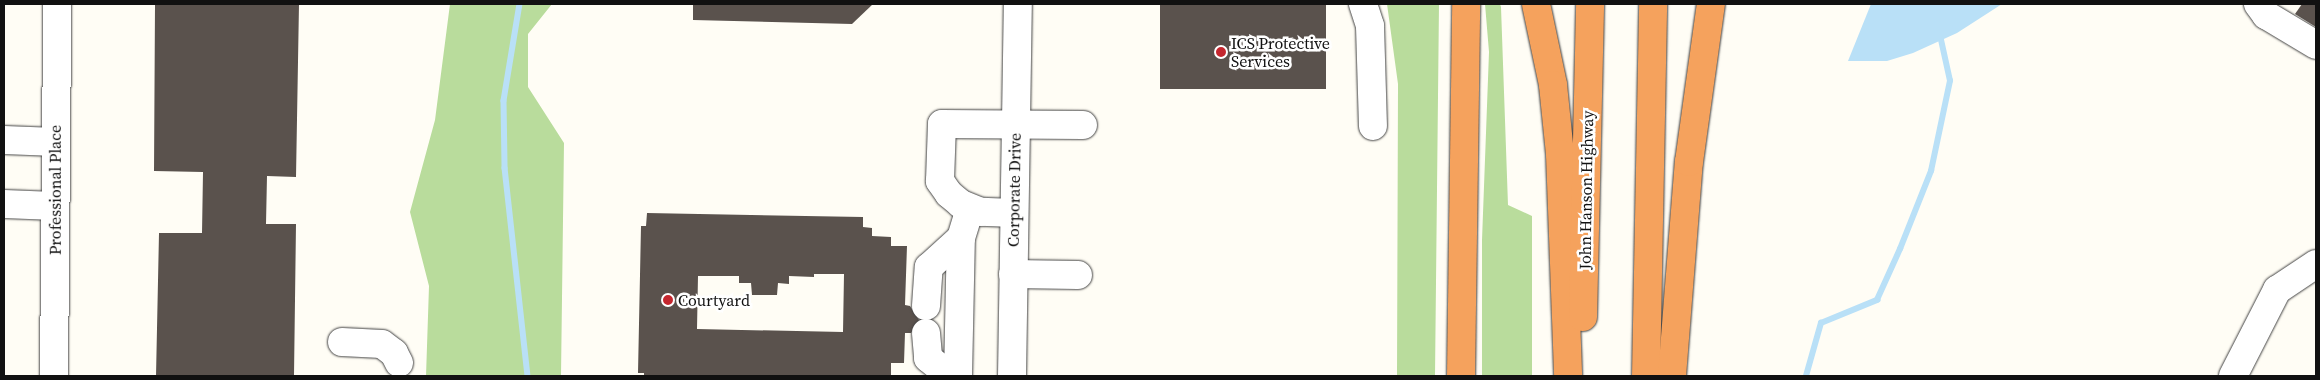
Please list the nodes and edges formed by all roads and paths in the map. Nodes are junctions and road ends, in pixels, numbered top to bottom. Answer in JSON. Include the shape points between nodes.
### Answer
{"nodes":[{"id":1,"x":57,"y":4,"type":"edge"},
{"id":2,"x":1018,"y":4,"type":"edge"},
{"id":3,"x":1363,"y":4,"type":"edge"},
{"id":4,"x":1466,"y":4,"type":"edge"},
{"id":5,"x":1536,"y":4,"type":"edge"},
{"id":6,"x":1590,"y":4,"type":"edge"},
{"id":7,"x":1652,"y":4,"type":"edge"},
{"id":8,"x":1710,"y":4,"type":"edge"},
{"id":9,"x":2258,"y":4,"type":"edge"},
{"id":10,"x":2316,"y":44,"type":"edge"},
{"id":11,"x":1015,"y":125,"type":"junction"},
{"id":12,"x":1083,"y":125,"type":"dead end"},
{"id":13,"x":1373,"y":126,"type":"dead end"},
{"id":14,"x":4,"y":140,"type":"edge"},
{"id":15,"x":56,"y":142,"type":"junction"},
{"id":16,"x":4,"y":204,"type":"edge"},
{"id":17,"x":55,"y":206,"type":"junction"},
{"id":18,"x":970,"y":208,"type":"junction"},
{"id":19,"x":1014,"y":213,"type":"junction"},
{"id":20,"x":961,"y":238,"type":"junction"},
{"id":21,"x":2316,"y":264,"type":"edge"},
{"id":22,"x":1013,"y":274,"type":"junction"},
{"id":23,"x":1078,"y":275,"type":"dead end"},
{"id":24,"x":926,"y":306,"type":"dead end"},
{"id":25,"x":926,"y":333,"type":"dead end"},
{"id":26,"x":342,"y":342,"type":"dead end"},
{"id":27,"x":399,"y":363,"type":"dead end"},
{"id":28,"x":54,"y":376,"type":"edge"},
{"id":29,"x":950,"y":376,"type":"edge"},
{"id":30,"x":958,"y":376,"type":"edge"},
{"id":31,"x":1012,"y":376,"type":"edge"},
{"id":32,"x":1460,"y":376,"type":"edge"},
{"id":33,"x":1568,"y":376,"type":"edge"},
{"id":34,"x":1582,"y":376,"type":"edge"},
{"id":35,"x":1646,"y":376,"type":"edge"},
{"id":36,"x":1672,"y":376,"type":"edge"},
{"id":37,"x":2233,"y":376,"type":"edge"}],
"edges":[{"from":1,"to":15,"type":"street","name":"Professional Place"},
{"from":2,"to":11,"type":"street","name":"Corporate Drive"},
{"from":3,"to":13,"type":"street","via":[[1370,26]]},
{"from":4,"to":32,"type":"highway"},
{"from":5,"to":33,"type":"highway","via":[[1553,85],[1560,154]]},
{"from":6,"to":34,"type":"highway","name":"John Hanson Highway"},
{"from":7,"to":35,"type":"highway"},
{"from":8,"to":36,"type":"highway","via":[[1689,162]]},
{"from":9,"to":10,"type":"street","via":[[2266,15]]},
{"from":11,"to":12,"type":"street"},
{"from":11,"to":18,"type":"street","via":[[942,124],[940,181],[949,194]]},
{"from":11,"to":19,"type":"street","name":"Corporate Drive"},
{"from":14,"to":15,"type":"street"},
{"from":15,"to":17,"type":"street","name":"Professional Place"},
{"from":16,"to":17,"type":"street"},
{"from":17,"to":28,"type":"street","name":"Professional Place"},
{"from":18,"to":19,"type":"street","via":[[981,212]]},
{"from":18,"to":20,"type":"street"},
{"from":19,"to":22,"type":"street","name":"Corporate Drive"},
{"from":20,"to":24,"type":"street","via":[[931,262],[927,275]]},
{"from":20,"to":30,"type":"street"},
{"from":21,"to":37,"type":"street","via":[[2277,290]]},
{"from":22,"to":23,"type":"street"},
{"from":22,"to":31,"type":"street","name":"Corporate Drive"},
{"from":25,"to":29,"type":"street","via":[[928,358]]},
{"from":26,"to":27,"type":"street","via":[[382,344],[394,353]]}]}
